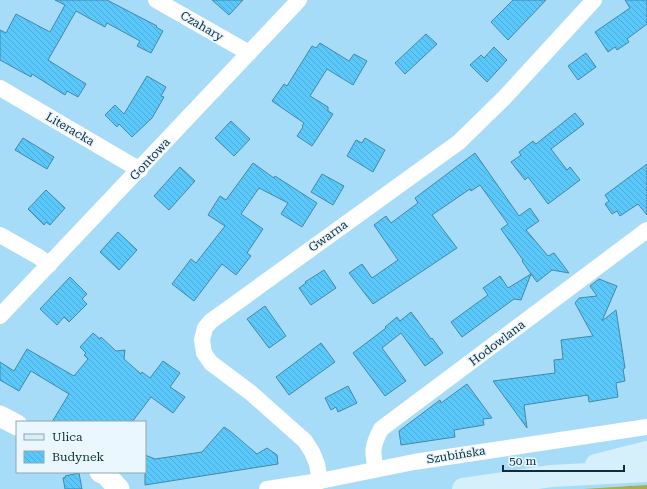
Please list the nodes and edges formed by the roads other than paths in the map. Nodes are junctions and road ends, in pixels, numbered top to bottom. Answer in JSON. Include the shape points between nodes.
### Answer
{"nodes":[{"id":1,"x":156,"y":0,"type":"edge"},
{"id":2,"x":299,"y":0,"type":"edge"},
{"id":3,"x":594,"y":0,"type":"edge"},
{"id":4,"x":249,"y":53,"type":"junction"},
{"id":5,"x":0,"y":88,"type":"edge"},
{"id":6,"x":140,"y":170,"type":"junction"},
{"id":7,"x":647,"y":230,"type":"edge"},
{"id":8,"x":0,"y":235,"type":"edge"},
{"id":9,"x":49,"y":265,"type":"junction"},
{"id":10,"x":0,"y":316,"type":"edge"},
{"id":11,"x":0,"y":416,"type":"edge"},
{"id":12,"x":16,"y":424,"type":"edge"},
{"id":13,"x":647,"y":427,"type":"edge"},
{"id":14,"x":647,"y":452,"type":"edge"},
{"id":15,"x":376,"y":470,"type":"junction"},
{"id":16,"x":647,"y":471,"type":"edge"},
{"id":17,"x":102,"y":473,"type":"edge"},
{"id":18,"x":551,"y":476,"type":"junction"},
{"id":19,"x":320,"y":481,"type":"junction"},
{"id":20,"x":119,"y":489,"type":"edge"},
{"id":21,"x":267,"y":489,"type":"edge"},
{"id":22,"x":463,"y":489,"type":"edge"}],
"edges":[{"from":1,"to":4,"type":"street","name":"Czahary"},
{"from":2,"to":4,"type":"street","name":"Gontowa"},
{"from":3,"to":19,"type":"street","name":"Gwarna","via":[[495,108],[459,142],[210,321],[206,328],[202,340],[204,353],[211,363],[251,393],[305,441],[317,464]]},
{"from":4,"to":6,"type":"street","name":"Gontowa"},
{"from":5,"to":6,"type":"street","name":"Literacka"},
{"from":6,"to":9,"type":"street","name":"Gontowa"},
{"from":7,"to":15,"type":"street","name":"Hodowlana","via":[[381,430],[374,442]]},
{"from":8,"to":9,"type":"street"},
{"from":9,"to":10,"type":"street","name":"Gontowa"},
{"from":11,"to":12,"type":"street"},
{"from":13,"to":15,"type":"street","name":"Szubińska"},
{"from":14,"to":18,"type":"main road"},
{"from":15,"to":19,"type":"street","name":"Szubińska"},
{"from":16,"to":18,"type":"main road"},
{"from":17,"to":20,"type":"street"},
{"from":18,"to":22,"type":"main road"},
{"from":19,"to":21,"type":"street","name":"Szubińska"}]}
